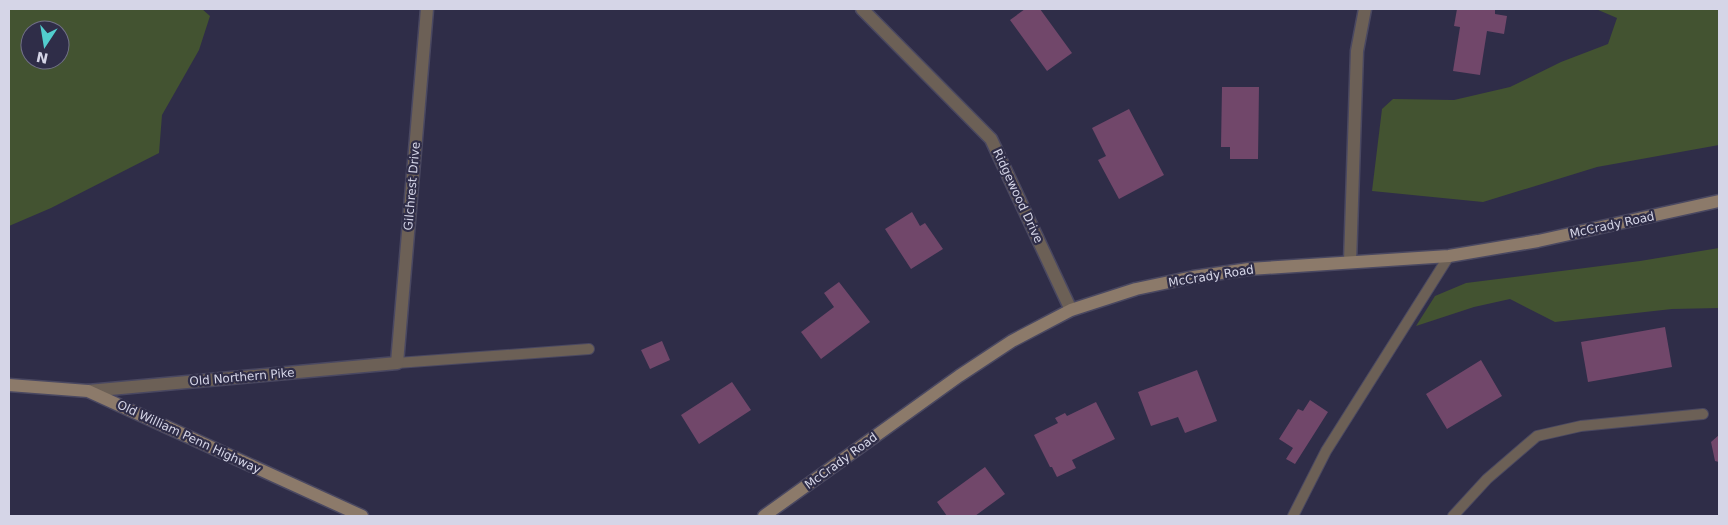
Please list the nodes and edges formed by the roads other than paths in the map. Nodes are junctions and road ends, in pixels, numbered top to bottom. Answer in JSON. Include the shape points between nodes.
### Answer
{"nodes":[{"id":1,"x":427,"y":9,"type":"edge"},
{"id":2,"x":862,"y":9,"type":"edge"},
{"id":3,"x":1365,"y":9,"type":"edge"},
{"id":4,"x":1719,"y":201,"type":"edge"},
{"id":5,"x":1448,"y":256,"type":"junction"},
{"id":6,"x":1350,"y":262,"type":"junction"},
{"id":7,"x":1072,"y":310,"type":"junction"},
{"id":8,"x":588,"y":349,"type":"dead end"},
{"id":9,"x":397,"y":363,"type":"junction"},
{"id":10,"x":9,"y":385,"type":"edge"},
{"id":11,"x":88,"y":391,"type":"junction"},
{"id":12,"x":1703,"y":414,"type":"dead end"},
{"id":13,"x":362,"y":516,"type":"edge"},
{"id":14,"x":764,"y":516,"type":"edge"},
{"id":15,"x":1293,"y":516,"type":"edge"},
{"id":16,"x":1453,"y":516,"type":"edge"}],
"edges":[{"from":1,"to":9,"type":"street","name":"Gilchrest Drive"},
{"from":2,"to":7,"type":"street","name":"Ridgewood Drive","via":[[991,140]]},
{"from":3,"to":6,"type":"street","via":[[1357,51]]},
{"from":4,"to":5,"type":"main road","name":"McCrady Road","via":[[1538,241]]},
{"from":5,"to":6,"type":"main road","name":"McCrady Road"},
{"from":5,"to":15,"type":"lane","via":[[1326,452]]},
{"from":6,"to":7,"type":"main road","name":"McCrady Road","via":[[1249,269],[1193,277],[1136,289]]},
{"from":7,"to":14,"type":"main road","name":"McCrady Road","via":[[1012,340]]},
{"from":8,"to":9,"type":"lane"},
{"from":9,"to":11,"type":"street","name":"Old Northern Pike"},
{"from":10,"to":11,"type":"main road","name":"Old William Penn Highway"},
{"from":11,"to":13,"type":"main road","name":"Old William Penn Highway"},
{"from":12,"to":16,"type":"lane","via":[[1581,426],[1536,436],[1487,479]]}]}
